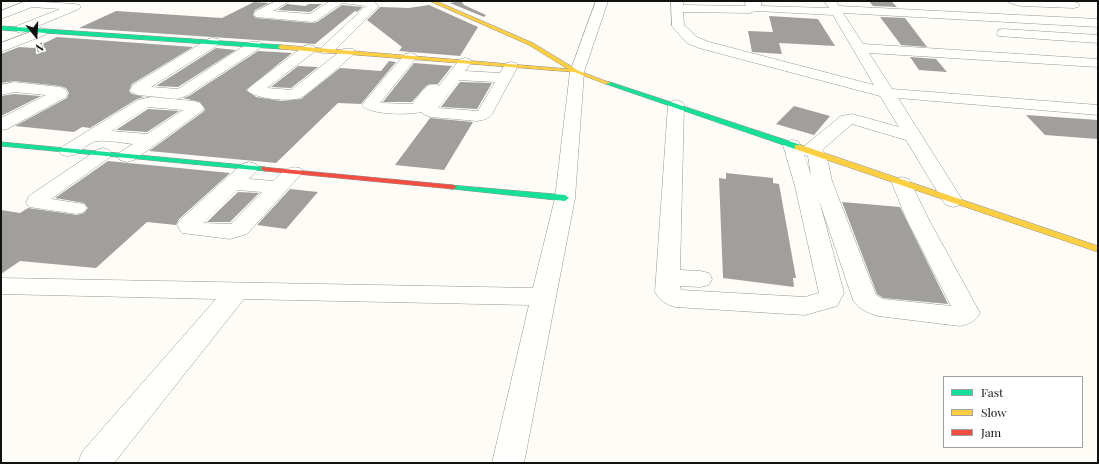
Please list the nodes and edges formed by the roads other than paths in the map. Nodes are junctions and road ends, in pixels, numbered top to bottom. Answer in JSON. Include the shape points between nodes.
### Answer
{"nodes":[{"id":1,"x":285,"y":1,"type":"edge"},
{"id":2,"x":432,"y":1,"type":"edge"},
{"id":3,"x":602,"y":1,"type":"edge"},
{"id":4,"x":750,"y":1,"type":"edge"},
{"id":5,"x":755,"y":1,"type":"edge"},
{"id":6,"x":776,"y":1,"type":"edge"},
{"id":7,"x":1014,"y":1,"type":"edge"},
{"id":8,"x":34,"y":2,"type":"edge"},
{"id":9,"x":294,"y":2,"type":"edge"},
{"id":10,"x":317,"y":3,"type":"dead end"},
{"id":11,"x":339,"y":3,"type":"edge"},
{"id":12,"x":1063,"y":3,"type":"edge"},
{"id":13,"x":365,"y":4,"type":"junction"},
{"id":14,"x":684,"y":4,"type":"edge"},
{"id":15,"x":835,"y":10,"type":"edge"},
{"id":16,"x":1,"y":15,"type":"edge"},
{"id":17,"x":320,"y":18,"type":"dead end"},
{"id":18,"x":1098,"y":20,"type":"edge"},
{"id":19,"x":859,"y":23,"type":"dead end"},
{"id":20,"x":1098,"y":23,"type":"edge"},
{"id":21,"x":1,"y":28,"type":"edge"},
{"id":22,"x":21,"y":29,"type":"junction"},
{"id":23,"x":44,"y":31,"type":"junction"},
{"id":24,"x":994,"y":32,"type":"dead end"},
{"id":25,"x":1098,"y":40,"type":"edge"},
{"id":26,"x":213,"y":42,"type":"junction"},
{"id":27,"x":255,"y":45,"type":"junction"},
{"id":28,"x":1,"y":48,"type":"edge"},
{"id":29,"x":859,"y":48,"type":"junction"},
{"id":30,"x":309,"y":49,"type":"junction"},
{"id":31,"x":327,"y":50,"type":"junction"},
{"id":32,"x":348,"y":52,"type":"junction"},
{"id":33,"x":410,"y":57,"type":"junction"},
{"id":34,"x":1098,"y":63,"type":"edge"},
{"id":35,"x":458,"y":66,"type":"junction"},
{"id":36,"x":508,"y":72,"type":"junction"},
{"id":37,"x":577,"y":72,"type":"junction"},
{"id":38,"x":1,"y":90,"type":"edge"},
{"id":39,"x":888,"y":93,"type":"junction"},
{"id":40,"x":676,"y":105,"type":"junction"},
{"id":41,"x":1098,"y":110,"type":"edge"},
{"id":42,"x":1,"y":125,"type":"edge"},
{"id":43,"x":93,"y":135,"type":"junction"},
{"id":44,"x":913,"y":136,"type":"junction"},
{"id":45,"x":151,"y":140,"type":"junction"},
{"id":46,"x":1,"y":144,"type":"edge"},
{"id":47,"x":806,"y":150,"type":"junction"},
{"id":48,"x":68,"y":151,"type":"junction"},
{"id":49,"x":103,"y":154,"type":"junction"},
{"id":50,"x":127,"y":156,"type":"junction"},
{"id":51,"x":249,"y":168,"type":"junction"},
{"id":52,"x":293,"y":172,"type":"junction"},
{"id":53,"x":232,"y":183,"type":"junction"},
{"id":54,"x":902,"y":183,"type":"junction"},
{"id":55,"x":278,"y":188,"type":"junction"},
{"id":56,"x":565,"y":198,"type":"junction"},
{"id":57,"x":953,"y":201,"type":"junction"},
{"id":58,"x":77,"y":208,"type":"dead end"},
{"id":59,"x":1098,"y":249,"type":"edge"},
{"id":60,"x":668,"y":277,"type":"junction"},
{"id":61,"x":700,"y":279,"type":"dead end"},
{"id":62,"x":1,"y":286,"type":"edge"},
{"id":63,"x":237,"y":290,"type":"junction"},
{"id":64,"x":544,"y":297,"type":"junction"},
{"id":65,"x":94,"y":463,"type":"edge"},
{"id":66,"x":508,"y":463,"type":"edge"}],
"edges":[{"from":1,"to":9,"type":"street"},
{"from":1,"to":11,"type":"street","via":[[260,14],[312,18]]},
{"from":2,"to":37,"type":"street","via":[[530,44]]},
{"from":3,"to":37,"type":"street"},
{"from":4,"to":14,"type":"street","via":[[752,9],[749,10]]},
{"from":5,"to":15,"type":"street","via":[[756,8]]},
{"from":6,"to":15,"type":"street"},
{"from":7,"to":12,"type":"street"},
{"from":8,"to":16,"type":"street"},
{"from":8,"to":22,"type":"street","via":[[75,7]]},
{"from":10,"to":11,"type":"street"},
{"from":11,"to":13,"type":"street"},
{"from":12,"to":18,"type":"street"},
{"from":13,"to":17,"type":"street","via":[[348,19]]},
{"from":13,"to":31,"type":"street","via":[[373,6]]},
{"from":14,"to":39,"type":"street","via":[[678,26],[692,40]]},
{"from":15,"to":19,"type":"street"},
{"from":15,"to":20,"type":"street"},
{"from":15,"to":29,"type":"street"},
{"from":21,"to":22,"type":"street"},
{"from":22,"to":23,"type":"street"},
{"from":23,"to":26,"type":"street"},
{"from":23,"to":28,"type":"street"},
{"from":24,"to":25,"type":"street"},
{"from":26,"to":27,"type":"street"},
{"from":26,"to":27,"type":"street","via":[[138,90],[177,94],[183,92]]},
{"from":27,"to":30,"type":"street"},
{"from":29,"to":34,"type":"street"},
{"from":29,"to":39,"type":"street"},
{"from":30,"to":31,"type":"street"},
{"from":30,"to":32,"type":"street","via":[[255,90],[296,94]]},
{"from":31,"to":32,"type":"street"},
{"from":32,"to":33,"type":"street"},
{"from":33,"to":35,"type":"street"},
{"from":33,"to":35,"type":"street","via":[[370,105],[418,108]]},
{"from":35,"to":36,"type":"street"},
{"from":35,"to":36,"type":"street","via":[[428,110],[431,112],[477,116],[484,114]]},
{"from":36,"to":37,"type":"street"},
{"from":37,"to":40,"type":"street"},
{"from":37,"to":56,"type":"street"},
{"from":38,"to":42,"type":"street","via":[[14,87],[60,92]]},
{"from":39,"to":41,"type":"street"},
{"from":39,"to":44,"type":"street"},
{"from":40,"to":47,"type":"street"},
{"from":40,"to":60,"type":"street"},
{"from":43,"to":45,"type":"street"},
{"from":43,"to":45,"type":"street","via":[[144,103],[196,108]]},
{"from":43,"to":48,"type":"street"},
{"from":44,"to":47,"type":"street","via":[[891,136],[852,119]]},
{"from":44,"to":57,"type":"street"},
{"from":45,"to":50,"type":"street"},
{"from":46,"to":48,"type":"street"},
{"from":47,"to":54,"type":"street"},
{"from":47,"to":54,"type":"street","via":[[822,181],[866,300],[878,307],[960,317],[967,313],[917,218]]},
{"from":47,"to":60,"type":"street","via":[[805,186],[832,293],[828,300],[806,306],[675,298],[667,292]]},
{"from":48,"to":49,"type":"street"},
{"from":49,"to":50,"type":"street"},
{"from":49,"to":58,"type":"street","via":[[36,200],[36,204]]},
{"from":50,"to":51,"type":"street"},
{"from":51,"to":52,"type":"street"},
{"from":51,"to":53,"type":"street"},
{"from":52,"to":55,"type":"street"},
{"from":52,"to":56,"type":"street"},
{"from":53,"to":55,"type":"street"},
{"from":53,"to":55,"type":"street","via":[[188,225],[190,228],[230,232],[239,229]]},
{"from":54,"to":57,"type":"street"},
{"from":56,"to":64,"type":"street"},
{"from":57,"to":59,"type":"street"},
{"from":60,"to":61,"type":"street"},
{"from":62,"to":63,"type":"street"},
{"from":63,"to":64,"type":"street"},
{"from":63,"to":65,"type":"street"},
{"from":64,"to":66,"type":"street"}]}
